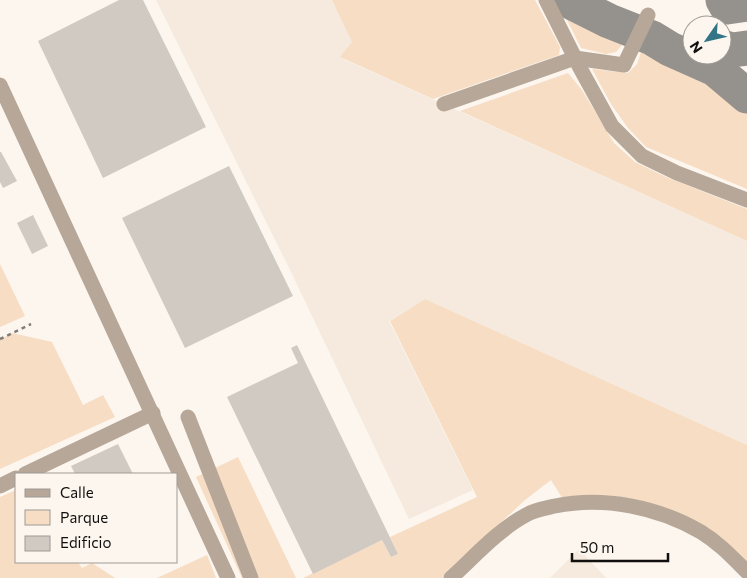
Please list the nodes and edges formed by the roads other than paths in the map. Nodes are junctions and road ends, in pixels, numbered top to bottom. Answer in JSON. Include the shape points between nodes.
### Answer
{"nodes":[{"id":1,"x":546,"y":0,"type":"edge"},
{"id":2,"x":648,"y":15,"type":"dead end"},
{"id":3,"x":575,"y":58,"type":"junction"},
{"id":4,"x":0,"y":85,"type":"edge"},
{"id":5,"x":444,"y":104,"type":"dead end"},
{"id":6,"x":747,"y":200,"type":"edge"},
{"id":7,"x":153,"y":413,"type":"junction"},
{"id":8,"x":188,"y":417,"type":"dead end"},
{"id":9,"x":27,"y":473,"type":"edge"},
{"id":10,"x":15,"y":478,"type":"edge"},
{"id":11,"x":0,"y":486,"type":"edge"},
{"id":12,"x":747,"y":572,"type":"edge"},
{"id":13,"x":228,"y":578,"type":"edge"},
{"id":14,"x":251,"y":578,"type":"edge"},
{"id":15,"x":451,"y":578,"type":"edge"}],
"edges":[{"from":1,"to":3,"type":"lane"},
{"from":2,"to":3,"type":"lane","via":[[624,66]]},
{"from":3,"to":5,"type":"lane"},
{"from":3,"to":6,"type":"lane","via":[[612,126],[642,156],[676,173]]},
{"from":4,"to":7,"type":"lane"},
{"from":7,"to":9,"type":"lane"},
{"from":7,"to":13,"type":"lane"},
{"from":8,"to":14,"type":"lane"},
{"from":10,"to":11,"type":"lane"},
{"from":12,"to":15,"type":"lane","via":[[720,545],[683,522],[647,509],[605,502],[572,503],[528,514],[510,525]]}]}
